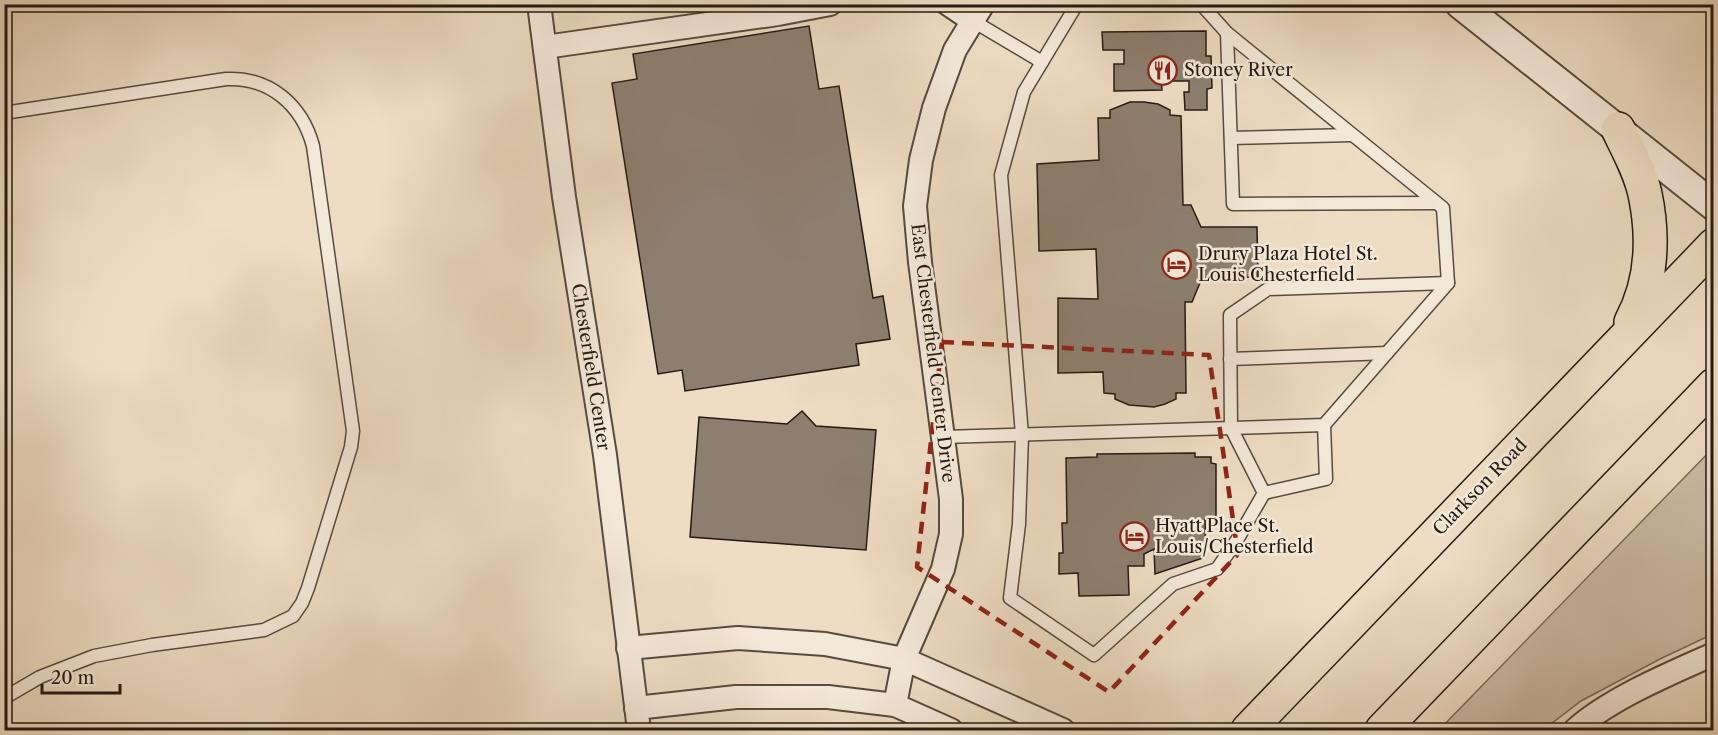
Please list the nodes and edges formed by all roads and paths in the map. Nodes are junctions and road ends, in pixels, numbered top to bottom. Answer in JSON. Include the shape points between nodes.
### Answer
{"nodes":[{"id":1,"x":539,"y":4,"type":"edge"},
{"id":2,"x":830,"y":4,"type":"edge"},
{"id":3,"x":948,"y":4,"type":"edge"},
{"id":4,"x":1077,"y":4,"type":"edge"},
{"id":5,"x":1201,"y":4,"type":"edge"},
{"id":6,"x":1460,"y":4,"type":"edge"},
{"id":7,"x":978,"y":13,"type":"edge"},
{"id":8,"x":1227,"y":33,"type":"junction"},
{"id":9,"x":545,"y":47,"type":"junction"},
{"id":10,"x":1042,"y":62,"type":"junction"},
{"id":11,"x":4,"y":113,"type":"edge"},
{"id":12,"x":1618,"y":129,"type":"junction"},
{"id":13,"x":1352,"y":135,"type":"junction"},
{"id":14,"x":1231,"y":138,"type":"junction"},
{"id":15,"x":1436,"y":203,"type":"junction"},
{"id":16,"x":1713,"y":206,"type":"edge"},
{"id":17,"x":1713,"y":245,"type":"edge"},
{"id":18,"x":1448,"y":283,"type":"junction"},
{"id":19,"x":1624,"y":337,"type":"junction"},
{"id":20,"x":1387,"y":353,"type":"junction"},
{"id":21,"x":1230,"y":359,"type":"junction"},
{"id":22,"x":1713,"y":385,"type":"edge"},
{"id":23,"x":1324,"y":425,"type":"junction"},
{"id":24,"x":1231,"y":428,"type":"junction"},
{"id":25,"x":1023,"y":435,"type":"junction"},
{"id":26,"x":943,"y":437,"type":"junction"},
{"id":27,"x":1264,"y":493,"type":"junction"},
{"id":28,"x":628,"y":648,"type":"junction"},
{"id":29,"x":1713,"y":654,"type":"edge"},
{"id":30,"x":904,"y":658,"type":"junction"},
{"id":31,"x":4,"y":698,"type":"edge"},
{"id":32,"x":895,"y":705,"type":"junction"},
{"id":33,"x":636,"y":708,"type":"junction"},
{"id":34,"x":639,"y":730,"type":"edge"},
{"id":35,"x":951,"y":730,"type":"edge"},
{"id":36,"x":1063,"y":730,"type":"edge"},
{"id":37,"x":1248,"y":730,"type":"edge"},
{"id":38,"x":1382,"y":730,"type":"edge"},
{"id":39,"x":1575,"y":730,"type":"edge"}],
"edges":[{"from":1,"to":9,"type":"street","name":"Chesterfield Center"},
{"from":2,"to":9,"type":"street"},
{"from":3,"to":7,"type":"street"},
{"from":4,"to":10,"type":"lane"},
{"from":5,"to":8,"type":"lane"},
{"from":6,"to":12,"type":"street"},
{"from":7,"to":10,"type":"lane"},
{"from":7,"to":26,"type":"street","name":"East Chesterfield Center Drive","via":[[955,50],[934,108],[915,206]]},
{"from":8,"to":13,"type":"lane"},
{"from":8,"to":14,"type":"lane"},
{"from":9,"to":28,"type":"street","name":"Chesterfield Center","via":[[564,197],[605,455]]},
{"from":10,"to":25,"type":"lane","via":[[1024,92],[1001,175]]},
{"from":11,"to":31,"type":"lane","via":[[226,79],[260,84],[289,101],[305,122],[313,146],[353,431],[309,588],[294,616],[264,630],[94,656],[40,677]]},
{"from":12,"to":16,"type":"street"},
{"from":12,"to":19,"type":"main road","via":[[1645,193],[1650,230],[1642,302]]},
{"from":13,"to":14,"type":"lane"},
{"from":13,"to":15,"type":"lane"},
{"from":14,"to":15,"type":"lane","via":[[1233,204]]},
{"from":15,"to":18,"type":"lane","via":[[1443,208]]},
{"from":17,"to":19,"type":"main road","name":"Clarkson Road"},
{"from":18,"to":20,"type":"lane"},
{"from":18,"to":21,"type":"lane","via":[[1268,289],[1230,315]]},
{"from":19,"to":37,"type":"main road","name":"Clarkson Road"},
{"from":20,"to":21,"type":"lane"},
{"from":20,"to":23,"type":"lane"},
{"from":21,"to":24,"type":"lane"},
{"from":22,"to":38,"type":"main road"},
{"from":23,"to":24,"type":"lane"},
{"from":23,"to":27,"type":"lane","via":[[1326,479]]},
{"from":24,"to":25,"type":"lane"},
{"from":24,"to":27,"type":"lane"},
{"from":25,"to":26,"type":"lane"},
{"from":25,"to":27,"type":"lane","via":[[1019,524],[1010,598],[1094,655],[1173,584],[1217,569]]},
{"from":26,"to":30,"type":"street","name":"East Chesterfield Center Drive","via":[[951,534],[943,569]]},
{"from":28,"to":30,"type":"street","via":[[738,638],[825,644]]},
{"from":28,"to":33,"type":"street","name":"Chesterfield Center"},
{"from":29,"to":39,"type":"street","via":[[1607,707]]},
{"from":30,"to":32,"type":"street","name":"East Chesterfield Center Drive"},
{"from":30,"to":36,"type":"street"},
{"from":32,"to":33,"type":"street","via":[[828,698],[736,697]]},
{"from":32,"to":35,"type":"street"},
{"from":33,"to":34,"type":"street","name":"Chesterfield Center"}]}
